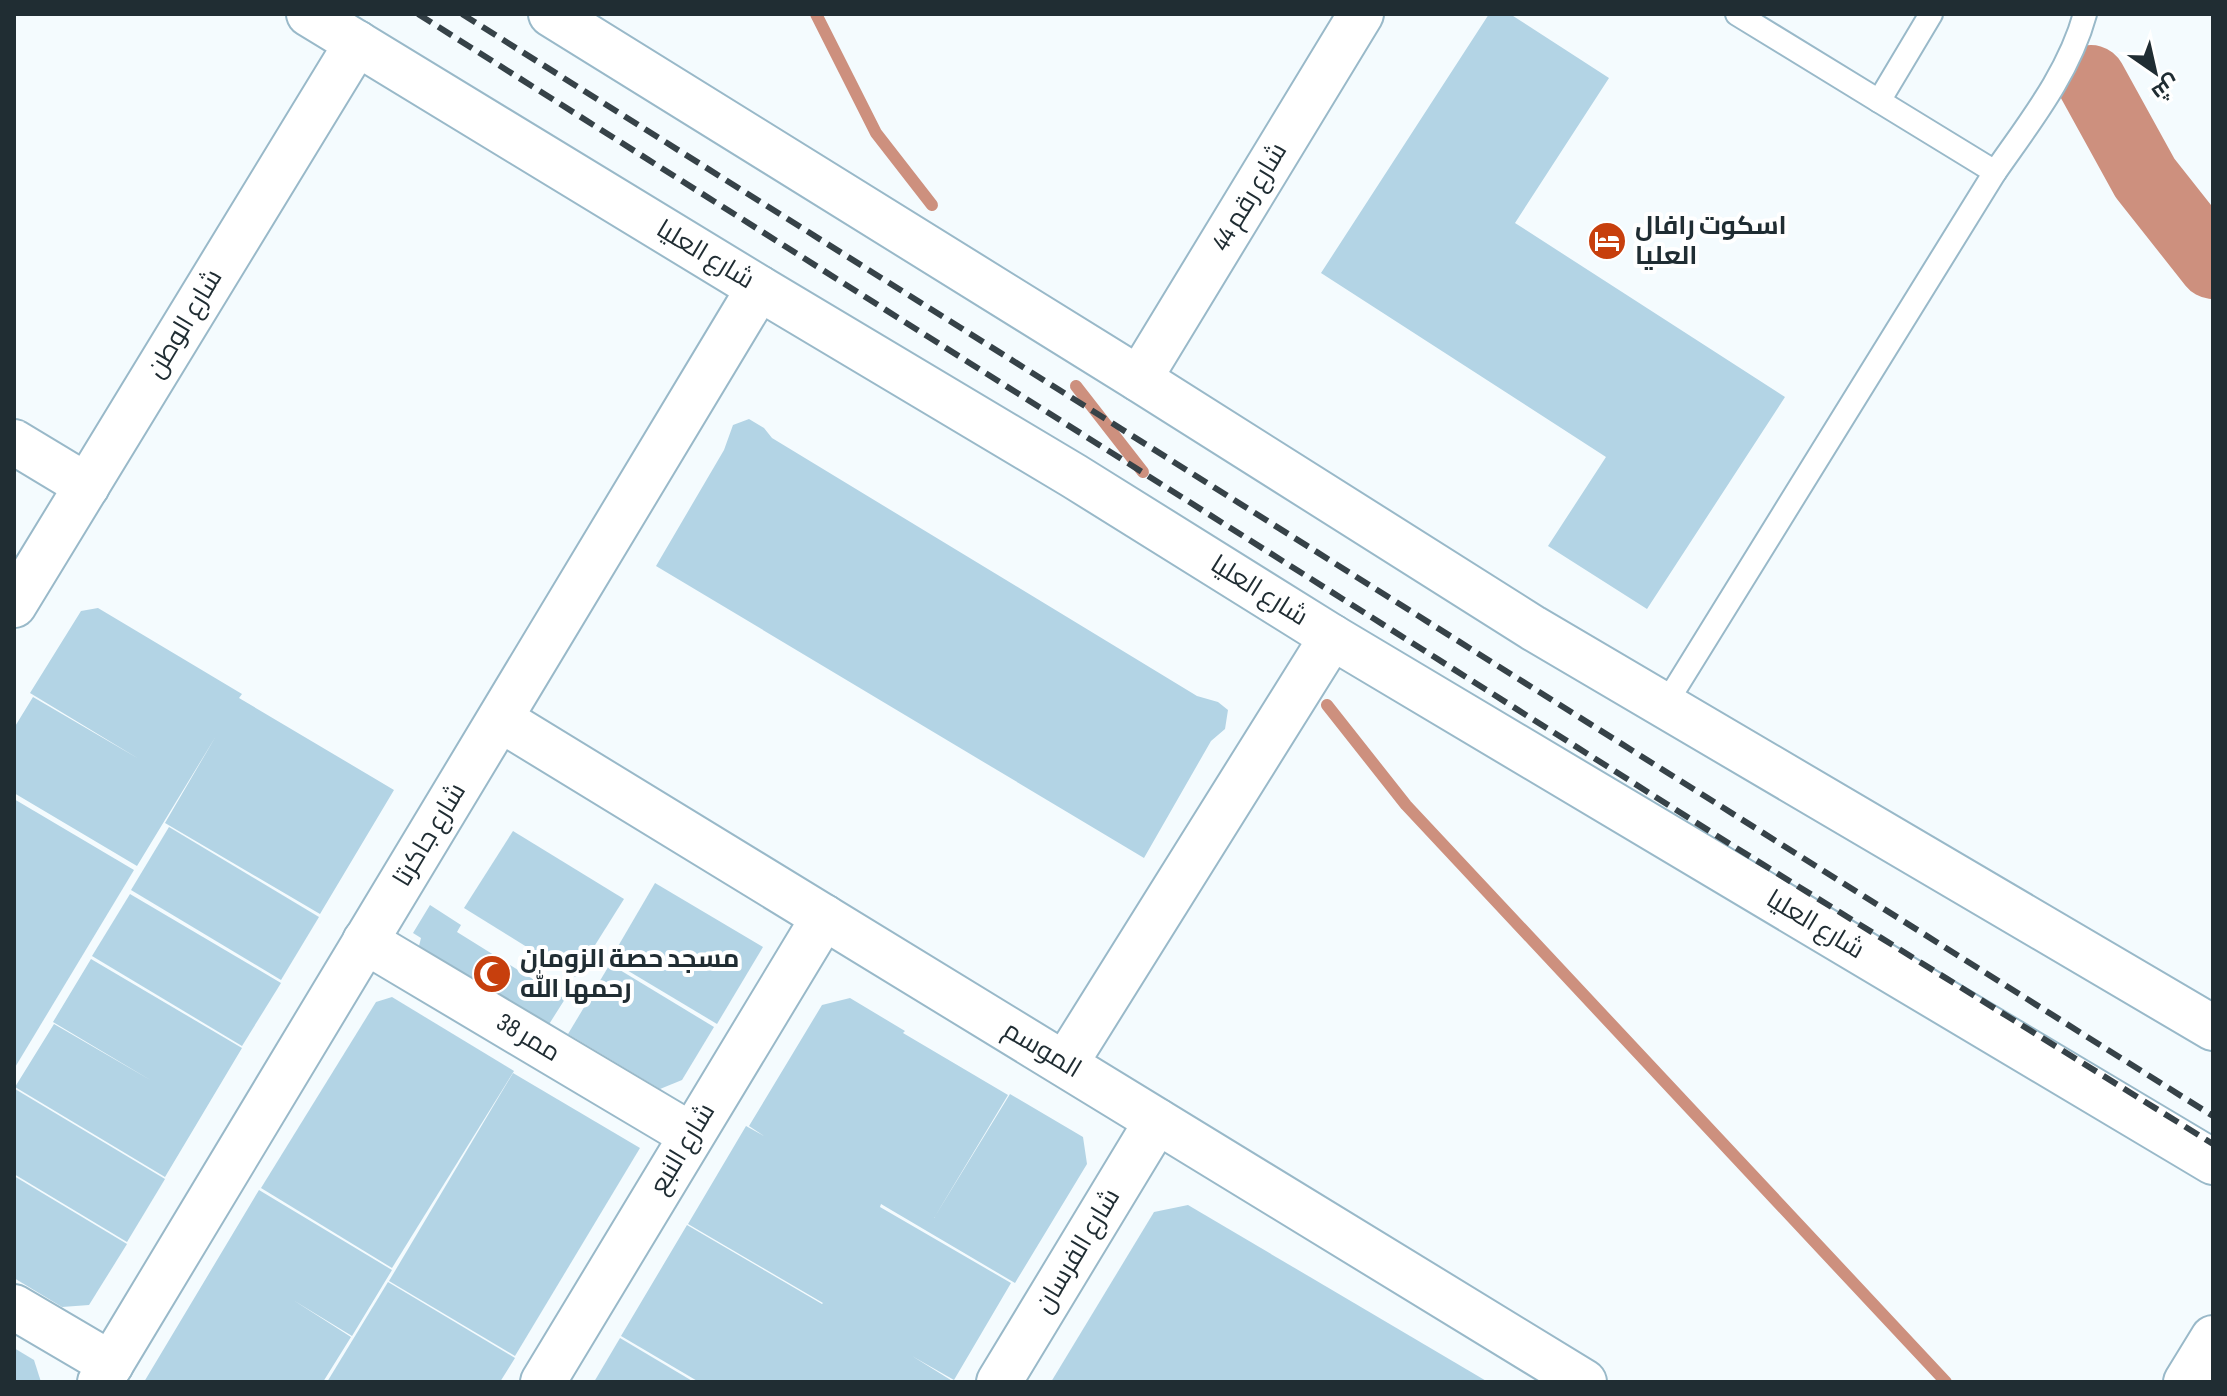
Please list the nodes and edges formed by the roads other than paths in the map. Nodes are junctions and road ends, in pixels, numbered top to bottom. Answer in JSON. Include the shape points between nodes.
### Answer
{"nodes":[{"id":1,"x":309,"y":14,"type":"edge"},
{"id":2,"x":551,"y":14,"type":"edge"},
{"id":3,"x":1361,"y":14,"type":"edge"},
{"id":4,"x":1737,"y":14,"type":"edge"},
{"id":5,"x":1931,"y":14,"type":"edge"},
{"id":6,"x":2085,"y":14,"type":"edge"},
{"id":7,"x":357,"y":43,"type":"junction"},
{"id":8,"x":1879,"y":101,"type":"junction"},
{"id":9,"x":1995,"y":172,"type":"junction"},
{"id":10,"x":759,"y":288,"type":"junction"},
{"id":11,"x":1139,"y":379,"type":"junction"},
{"id":12,"x":14,"y":442,"type":"edge"},
{"id":13,"x":87,"y":486,"type":"junction"},
{"id":14,"x":14,"y":605,"type":"edge"},
{"id":15,"x":1332,"y":637,"type":"junction"},
{"id":16,"x":1665,"y":705,"type":"junction"},
{"id":17,"x":500,"y":719,"type":"junction"},
{"id":18,"x":824,"y":917,"type":"junction"},
{"id":19,"x":365,"y":941,"type":"junction"},
{"id":20,"x":2213,"y":1028,"type":"edge"},
{"id":21,"x":1065,"y":1064,"type":"junction"},
{"id":22,"x":1157,"y":1121,"type":"junction"},
{"id":23,"x":691,"y":1135,"type":"junction"},
{"id":24,"x":2213,"y":1162,"type":"edge"},
{"id":25,"x":14,"y":1307,"type":"edge"},
{"id":26,"x":2213,"y":1338,"type":"edge"},
{"id":27,"x":105,"y":1373,"type":"edge"},
{"id":28,"x":543,"y":1382,"type":"edge"},
{"id":29,"x":999,"y":1382,"type":"edge"},
{"id":30,"x":1584,"y":1382,"type":"edge"},
{"id":31,"x":2186,"y":1382,"type":"edge"}],
"edges":[{"from":1,"to":7,"type":"street","name":"شارع العليا"},
{"from":2,"to":11,"type":"street"},
{"from":3,"to":11,"type":"street","name":"شارع رقم 44"},
{"from":4,"to":8,"type":"lane"},
{"from":5,"to":8,"type":"lane"},
{"from":6,"to":9,"type":"lane","via":[[2068,59]]},
{"from":7,"to":10,"type":"street","name":"شارع العليا"},
{"from":7,"to":13,"type":"street","name":"شارع الوطن"},
{"from":8,"to":9,"type":"lane"},
{"from":9,"to":16,"type":"lane"},
{"from":10,"to":15,"type":"street","name":"شارع العليا"},
{"from":10,"to":17,"type":"street","name":"شارع جاكرتا"},
{"from":11,"to":16,"type":"street","via":[[1533,628]]},
{"from":12,"to":13,"type":"street"},
{"from":13,"to":14,"type":"street","name":"شارع الوطن"},
{"from":15,"to":21,"type":"street"},
{"from":15,"to":24,"type":"street","name":"شارع العليا"},
{"from":16,"to":20,"type":"street"},
{"from":17,"to":18,"type":"street","name":"الموسم"},
{"from":17,"to":19,"type":"street","name":"شارع جاكرتا"},
{"from":18,"to":21,"type":"street","name":"الموسم"},
{"from":18,"to":23,"type":"street","name":"شارع النبع"},
{"from":19,"to":23,"type":"street","name":"ممر 38"},
{"from":19,"to":27,"type":"street","name":"شارع جاكرتا"},
{"from":21,"to":22,"type":"street","name":"الموسم"},
{"from":22,"to":29,"type":"street","name":"شارع الفرسان"},
{"from":22,"to":30,"type":"street","name":"الموسم"},
{"from":23,"to":28,"type":"street","name":"شارع النبع"},
{"from":25,"to":27,"type":"street"},
{"from":26,"to":31,"type":"street"}]}
